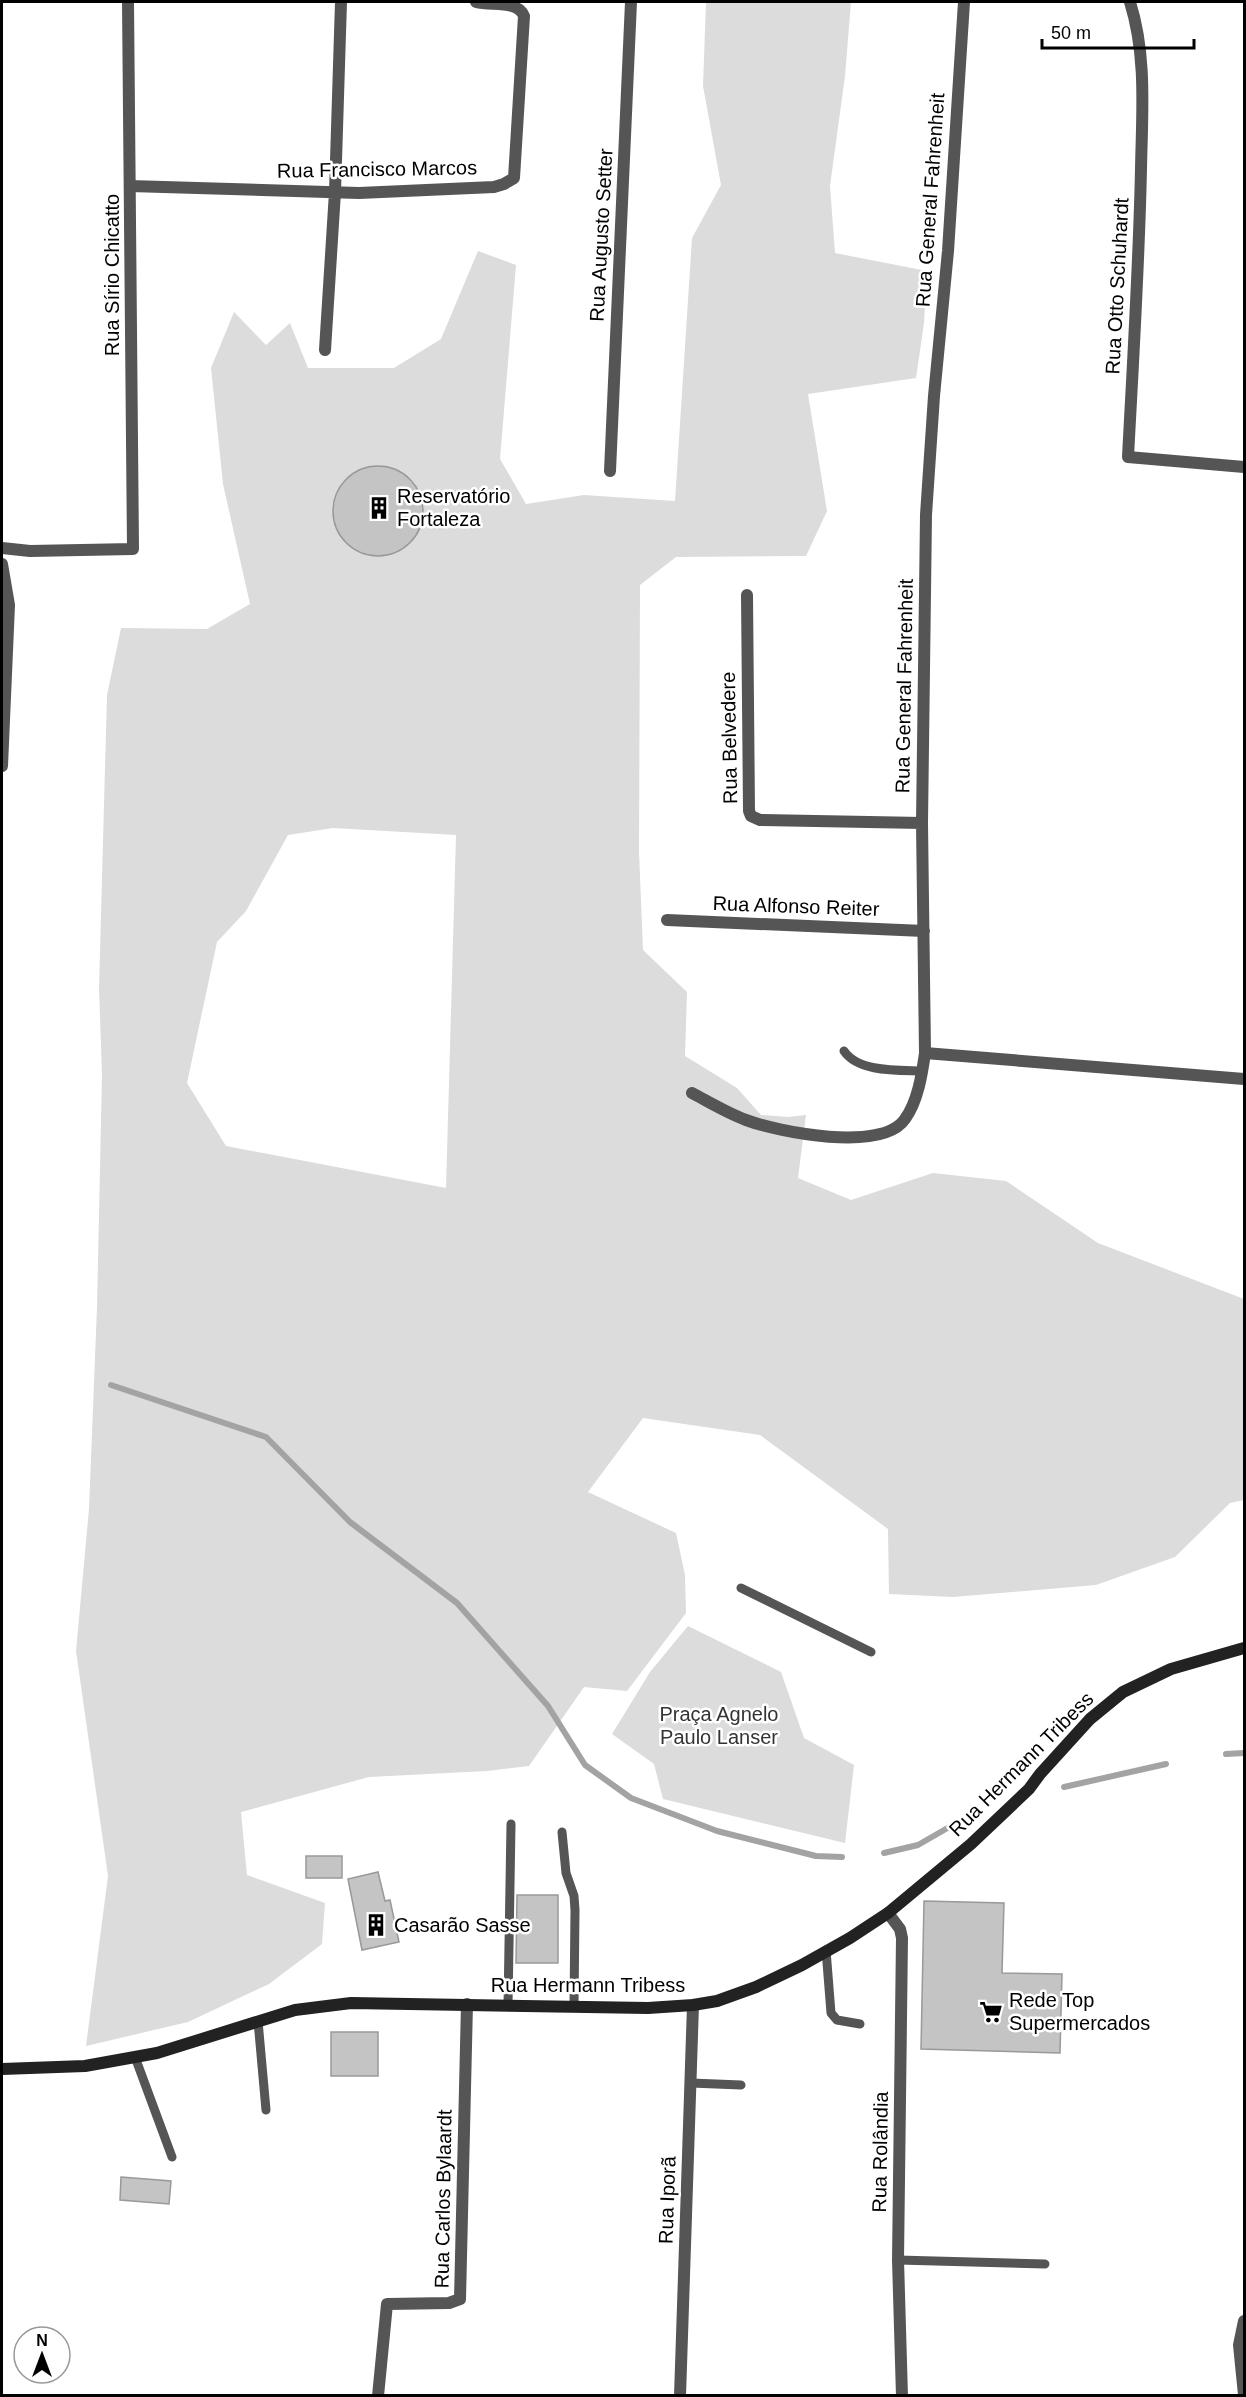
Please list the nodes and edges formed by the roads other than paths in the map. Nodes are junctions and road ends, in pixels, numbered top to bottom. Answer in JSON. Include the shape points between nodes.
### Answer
{"nodes":[{"id":1,"x":128,"y":2,"type":"edge"},
{"id":2,"x":341,"y":2,"type":"edge"},
{"id":3,"x":476,"y":2,"type":"edge"},
{"id":4,"x":631,"y":2,"type":"edge"},
{"id":5,"x":964,"y":2,"type":"edge"},
{"id":6,"x":1130,"y":2,"type":"edge"},
{"id":7,"x":130,"y":186,"type":"junction"},
{"id":8,"x":335,"y":192,"type":"junction"},
{"id":9,"x":325,"y":350,"type":"dead end"},
{"id":10,"x":1245,"y":467,"type":"edge"},
{"id":11,"x":610,"y":471,"type":"dead end"},
{"id":12,"x":2,"y":548,"type":"edge"},
{"id":13,"x":2,"y":564,"type":"edge"},
{"id":14,"x":747,"y":594,"type":"dead end"},
{"id":15,"x":2,"y":766,"type":"edge"},
{"id":16,"x":922,"y":823,"type":"junction"},
{"id":17,"x":667,"y":920,"type":"dead end"},
{"id":18,"x":924,"y":932,"type":"junction"},
{"id":19,"x":844,"y":1051,"type":"dead end"},
{"id":20,"x":926,"y":1053,"type":"junction"},
{"id":21,"x":923,"y":1071,"type":"junction"},
{"id":22,"x":1245,"y":1079,"type":"edge"},
{"id":23,"x":692,"y":1093,"type":"dead end"},
{"id":24,"x":741,"y":1588,"type":"dead end"},
{"id":25,"x":1245,"y":1648,"type":"edge"},
{"id":26,"x":871,"y":1652,"type":"dead end"},
{"id":27,"x":511,"y":1824,"type":"dead end"},
{"id":28,"x":562,"y":1832,"type":"dead end"},
{"id":29,"x":888,"y":1912,"type":"junction"},
{"id":30,"x":826,"y":1950,"type":"junction"},
{"id":31,"x":466,"y":2004,"type":"junction"},
{"id":32,"x":508,"y":2005,"type":"junction"},
{"id":33,"x":693,"y":2005,"type":"junction"},
{"id":34,"x":574,"y":2006,"type":"junction"},
{"id":35,"x":258,"y":2021,"type":"junction"},
{"id":36,"x":860,"y":2024,"type":"dead end"},
{"id":37,"x":135,"y":2056,"type":"junction"},
{"id":38,"x":2,"y":2069,"type":"edge"},
{"id":39,"x":691,"y":2083,"type":"junction"},
{"id":40,"x":741,"y":2085,"type":"dead end"},
{"id":41,"x":266,"y":2110,"type":"dead end"},
{"id":42,"x":172,"y":2157,"type":"dead end"},
{"id":43,"x":898,"y":2260,"type":"junction"},
{"id":44,"x":1045,"y":2264,"type":"dead end"},
{"id":45,"x":1245,"y":2321,"type":"edge"},
{"id":46,"x":378,"y":2396,"type":"edge"},
{"id":47,"x":681,"y":2396,"type":"edge"},
{"id":48,"x":902,"y":2396,"type":"edge"},
{"id":49,"x":1245,"y":2396,"type":"edge"}],
"edges":[{"from":1,"to":7,"type":"street","name":"Rua Sírio Chicatto"},
{"from":2,"to":8,"type":"street"},
{"from":3,"to":8,"type":"street","name":"Rua Francisco Marcos","via":[[515,4],[524,16],[514,178],[494,187]]},
{"from":4,"to":11,"type":"street","name":"Rua Augusto Setter"},
{"from":5,"to":16,"type":"street","name":"Rua General Fahrenheit","via":[[926,515]]},
{"from":6,"to":10,"type":"street","name":"Rua Otto Schuhardt","via":[[1143,78],[1128,457]]},
{"from":7,"to":8,"type":"street","name":"Rua Francisco Marcos"},
{"from":7,"to":12,"type":"street","name":"Rua Sírio Chicatto","via":[[133,549]]},
{"from":8,"to":9,"type":"street"},
{"from":13,"to":15,"type":"street","via":[[9,605]]},
{"from":14,"to":16,"type":"street","name":"Rua Belvedere","via":[[751,816],[760,820]]},
{"from":16,"to":18,"type":"street","name":"Rua General Fahrenheit"},
{"from":17,"to":18,"type":"street","name":"Rua Alfonso Reiter"},
{"from":18,"to":20,"type":"street","name":"Rua General Fahrenheit"},
{"from":19,"to":21,"type":"lane","via":[[849,1058],[867,1065]]},
{"from":20,"to":21,"type":"street","name":"Rua General Fahrenheit"},
{"from":20,"to":22,"type":"street"},
{"from":21,"to":23,"type":"street","name":"Rua General Fahrenheit","via":[[904,1121],[892,1130],[870,1137],[784,1130],[745,1119]]},
{"from":24,"to":26,"type":"lane"},
{"from":25,"to":29,"type":"main road","name":"Rua Hermann Tribess","via":[[1171,1669],[1123,1692],[1090,1719],[1029,1789],[992,1824]]},
{"from":27,"to":32,"type":"lane"},
{"from":28,"to":34,"type":"lane","via":[[575,1910]]},
{"from":29,"to":30,"type":"main road","name":"Rua Hermann Tribess"},
{"from":29,"to":43,"type":"street","name":"Rua Rolândia","via":[[902,1938]]},
{"from":30,"to":33,"type":"main road","name":"Rua Hermann Tribess","via":[[756,1987]]},
{"from":30,"to":36,"type":"lane","via":[[831,2013],[837,2020]]},
{"from":31,"to":32,"type":"main road","name":"Rua Hermann Tribess"},
{"from":31,"to":35,"type":"main road","name":"Rua Hermann Tribess","via":[[351,2003],[295,2010]]},
{"from":31,"to":46,"type":"street","name":"Rua Carlos Bylaardt","via":[[460,2299],[449,2303],[387,2304]]},
{"from":32,"to":34,"type":"main road","name":"Rua Hermann Tribess"},
{"from":33,"to":34,"type":"main road","name":"Rua Hermann Tribess"},
{"from":33,"to":39,"type":"street","name":"Rua Iporã"},
{"from":35,"to":37,"type":"main road","name":"Rua Hermann Tribess","via":[[157,2053]]},
{"from":35,"to":41,"type":"lane"},
{"from":37,"to":38,"type":"main road","name":"Rua Hermann Tribess","via":[[85,2066]]},
{"from":37,"to":42,"type":"lane"},
{"from":39,"to":40,"type":"lane"},
{"from":39,"to":47,"type":"street","name":"Rua Iporã"},
{"from":43,"to":44,"type":"lane"},
{"from":43,"to":48,"type":"street","name":"Rua Rolândia"},
{"from":45,"to":49,"type":"street","via":[[1239,2345]]}]}
